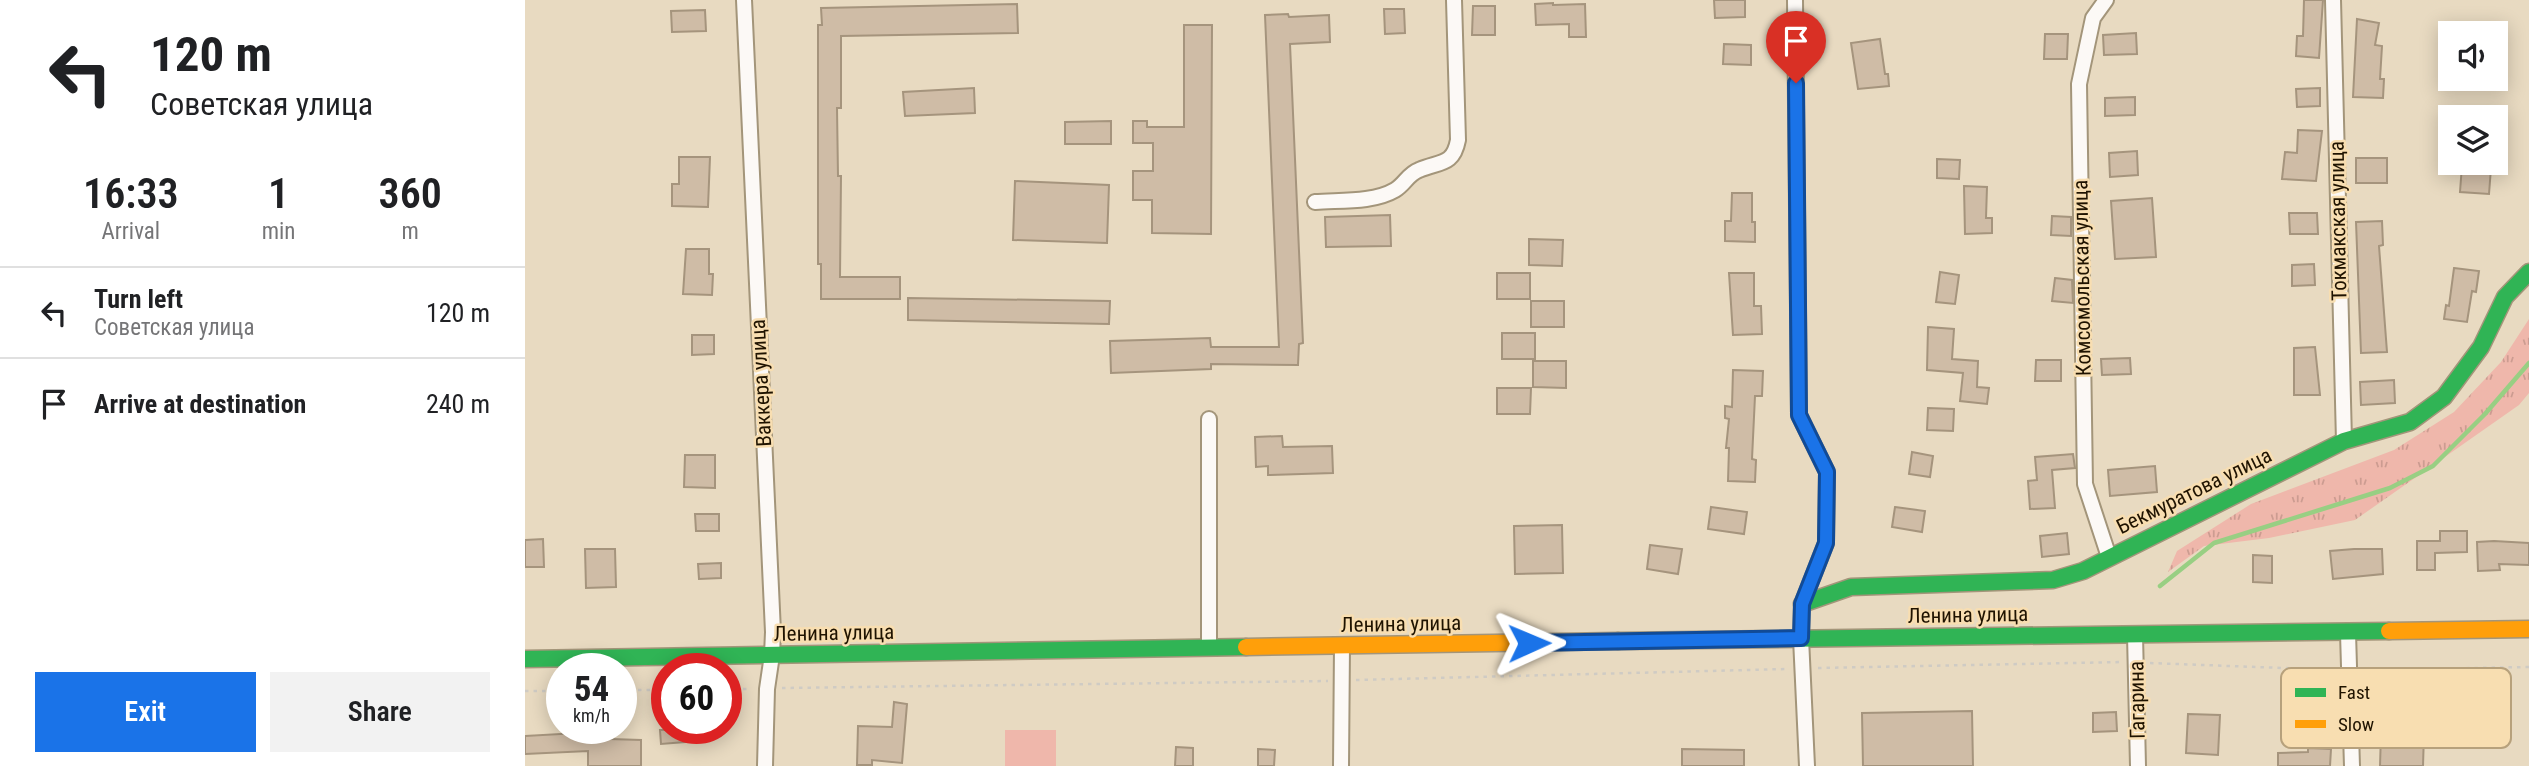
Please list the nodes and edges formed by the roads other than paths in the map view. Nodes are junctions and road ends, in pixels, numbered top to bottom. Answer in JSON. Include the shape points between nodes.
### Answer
{"nodes":[{"id":1,"x":744,"y":0,"type":"edge"},
{"id":2,"x":1454,"y":0,"type":"edge"},
{"id":3,"x":1795,"y":0,"type":"edge"},
{"id":4,"x":2106,"y":0,"type":"edge"},
{"id":5,"x":2333,"y":0,"type":"edge"},
{"id":6,"x":1315,"y":202,"type":"dead end"},
{"id":7,"x":2529,"y":272,"type":"edge"},
{"id":8,"x":1209,"y":419,"type":"dead end"},
{"id":9,"x":2344,"y":441,"type":"junction"},
{"id":10,"x":2109,"y":557,"type":"junction"},
{"id":11,"x":1802,"y":604,"type":"junction"},
{"id":12,"x":2529,"y":629,"type":"edge"},
{"id":13,"x":2348,"y":633,"type":"junction"},
{"id":14,"x":2135,"y":635,"type":"junction"},
{"id":15,"x":1801,"y":638,"type":"junction"},
{"id":16,"x":1342,"y":646,"type":"junction"},
{"id":17,"x":1209,"y":648,"type":"junction"},
{"id":18,"x":772,"y":655,"type":"junction"},
{"id":19,"x":525,"y":659,"type":"edge"},
{"id":20,"x":2350,"y":668,"type":"edge"},
{"id":21,"x":2352,"y":748,"type":"edge"},
{"id":22,"x":765,"y":766,"type":"edge"},
{"id":23,"x":1341,"y":766,"type":"edge"},
{"id":24,"x":1807,"y":766,"type":"edge"},
{"id":25,"x":2138,"y":766,"type":"edge"},
{"id":26,"x":2353,"y":766,"type":"edge"}],
"edges":[{"from":1,"to":18,"type":"street","name":"Ваккера улица"},
{"from":2,"to":6,"type":"street","via":[[1455,153],[1448,161],[1406,177],[1401,186],[1381,196]]},
{"from":3,"to":11,"type":"street","via":[[1799,415],[1827,472],[1826,543]]},
{"from":4,"to":10,"type":"street","name":"Комсомольская улица","via":[[2093,18],[2080,84],[2085,484]]},
{"from":5,"to":9,"type":"street","name":"Токмакская улица"},
{"from":7,"to":9,"type":"main road","name":"Бекмуратова улица","via":[[2505,297],[2481,347],[2444,397],[2410,422]]},
{"from":8,"to":17,"type":"street"},
{"from":9,"to":10,"type":"main road","name":"Бекмуратова улица"},
{"from":10,"to":11,"type":"main road","name":"Бекмуратова улица","via":[[2083,571],[2053,579],[1851,587]]},
{"from":11,"to":15,"type":"street"},
{"from":12,"to":13,"type":"main road","name":"Ленина улица"},
{"from":13,"to":14,"type":"main road","name":"Ленина улица"},
{"from":13,"to":20,"type":"street"},
{"from":14,"to":15,"type":"main road","name":"Ленина улица"},
{"from":14,"to":25,"type":"street","name":"Гагарина"},
{"from":15,"to":16,"type":"main road","name":"Ленина улица"},
{"from":15,"to":24,"type":"street"},
{"from":16,"to":17,"type":"main road","name":"Ленина улица"},
{"from":16,"to":23,"type":"street"},
{"from":17,"to":18,"type":"main road","name":"Ленина улица"},
{"from":18,"to":19,"type":"main road","name":"Ленина улица"},
{"from":18,"to":22,"type":"street","name":"Ваккера улица"},
{"from":21,"to":26,"type":"street"}]}
